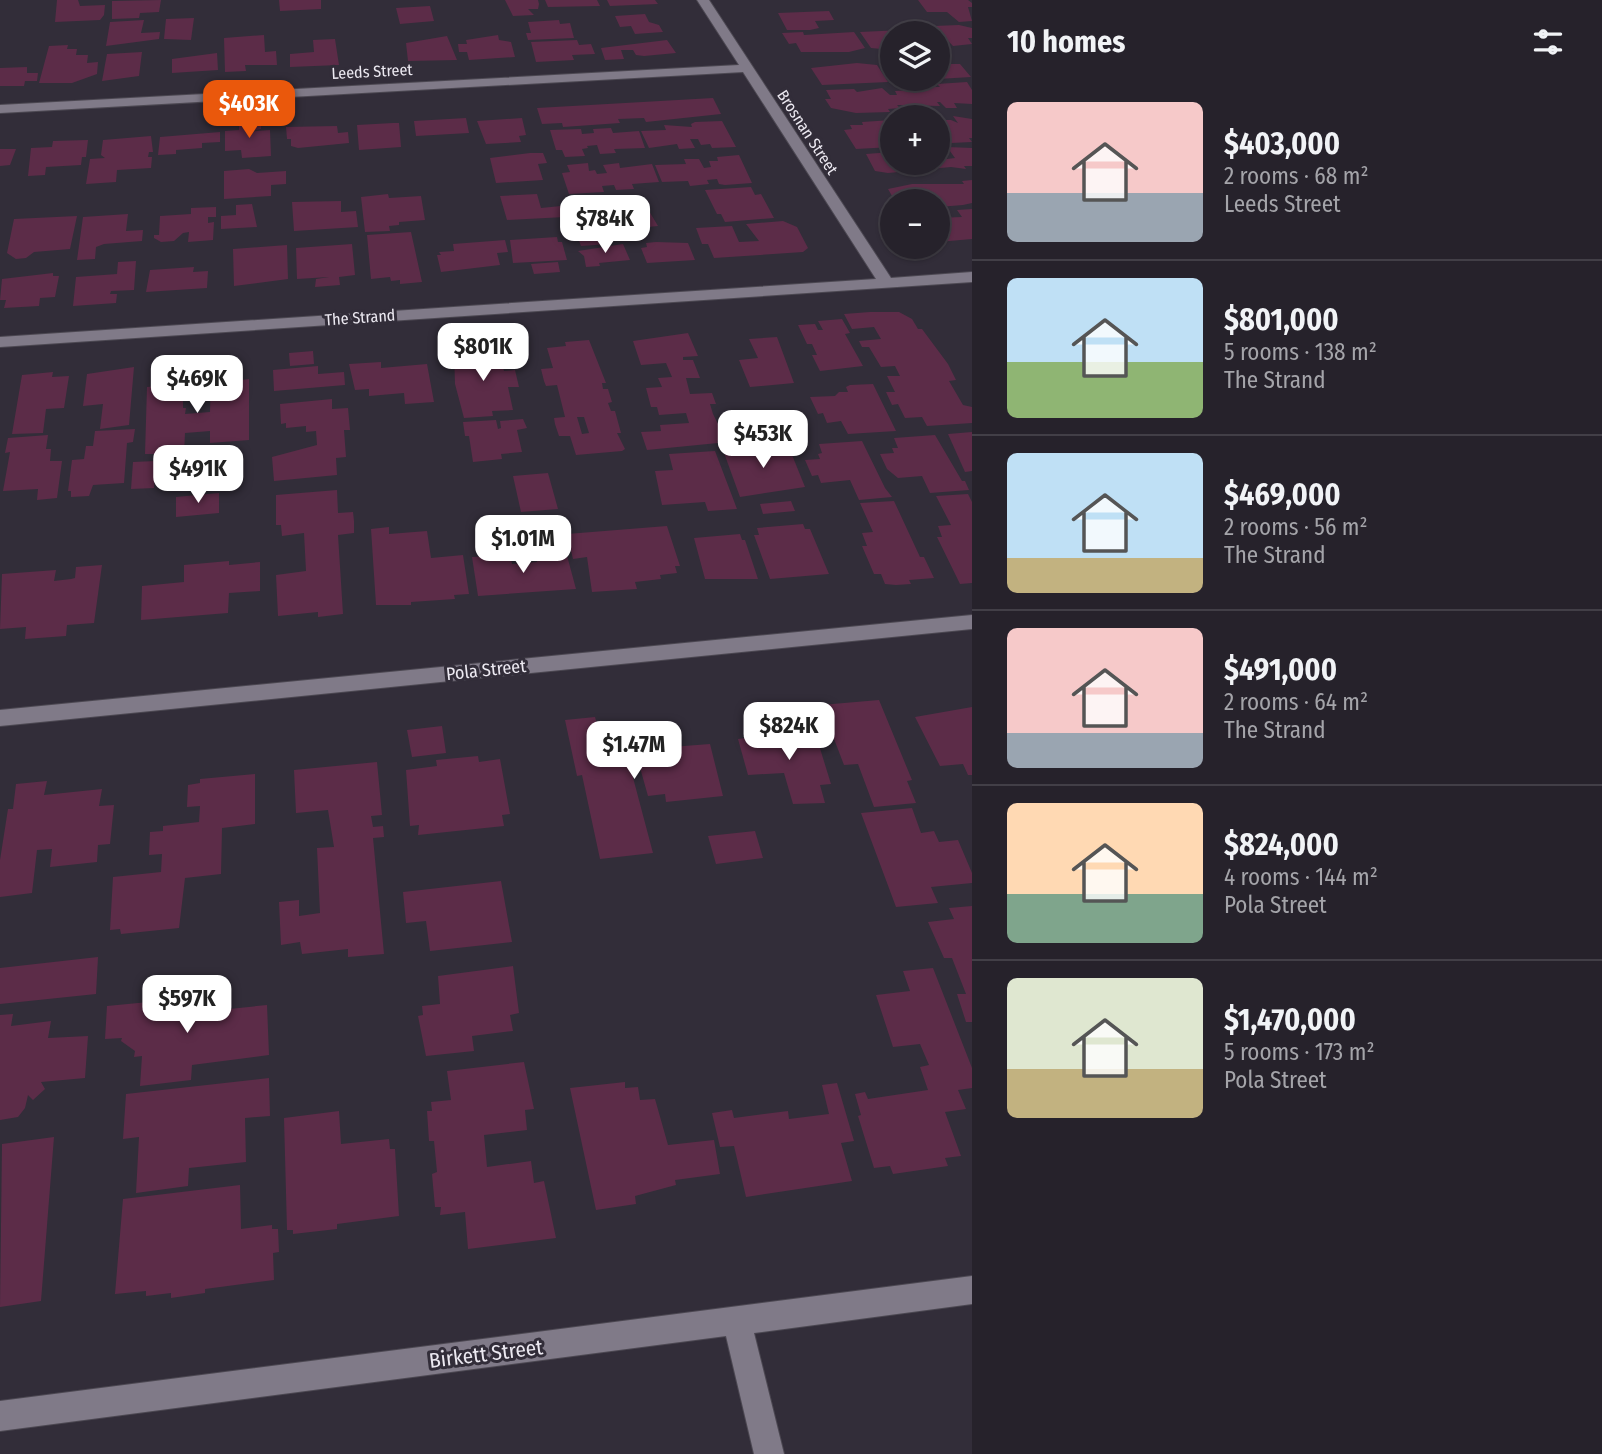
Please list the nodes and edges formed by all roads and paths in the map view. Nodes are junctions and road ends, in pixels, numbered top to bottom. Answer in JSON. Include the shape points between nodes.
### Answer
{"nodes":[{"id":1,"x":703,"y":0,"type":"edge"},
{"id":2,"x":745,"y":68,"type":"junction"},
{"id":3,"x":0,"y":109,"type":"edge"},
{"id":4,"x":971,"y":278,"type":"edge"},
{"id":5,"x":886,"y":282,"type":"junction"},
{"id":6,"x":0,"y":342,"type":"edge"},
{"id":7,"x":972,"y":622,"type":"edge"},
{"id":8,"x":0,"y":718,"type":"edge"},
{"id":9,"x":972,"y":1290,"type":"edge"},
{"id":10,"x":737,"y":1322,"type":"junction"},
{"id":11,"x":0,"y":1416,"type":"edge"},
{"id":12,"x":769,"y":1454,"type":"edge"}],
"edges":[{"from":1,"to":2,"type":"street","name":"Brosnan Street"},
{"from":2,"to":3,"type":"street","name":"Leeds Street"},
{"from":2,"to":5,"type":"street","name":"Brosnan Street"},
{"from":4,"to":5,"type":"street","name":"The Strand"},
{"from":5,"to":6,"type":"street","name":"The Strand"},
{"from":7,"to":8,"type":"street","name":"Pola Street"},
{"from":9,"to":10,"type":"street","name":"Birkett Street"},
{"from":10,"to":11,"type":"street","name":"Birkett Street"},
{"from":10,"to":12,"type":"street"}]}
